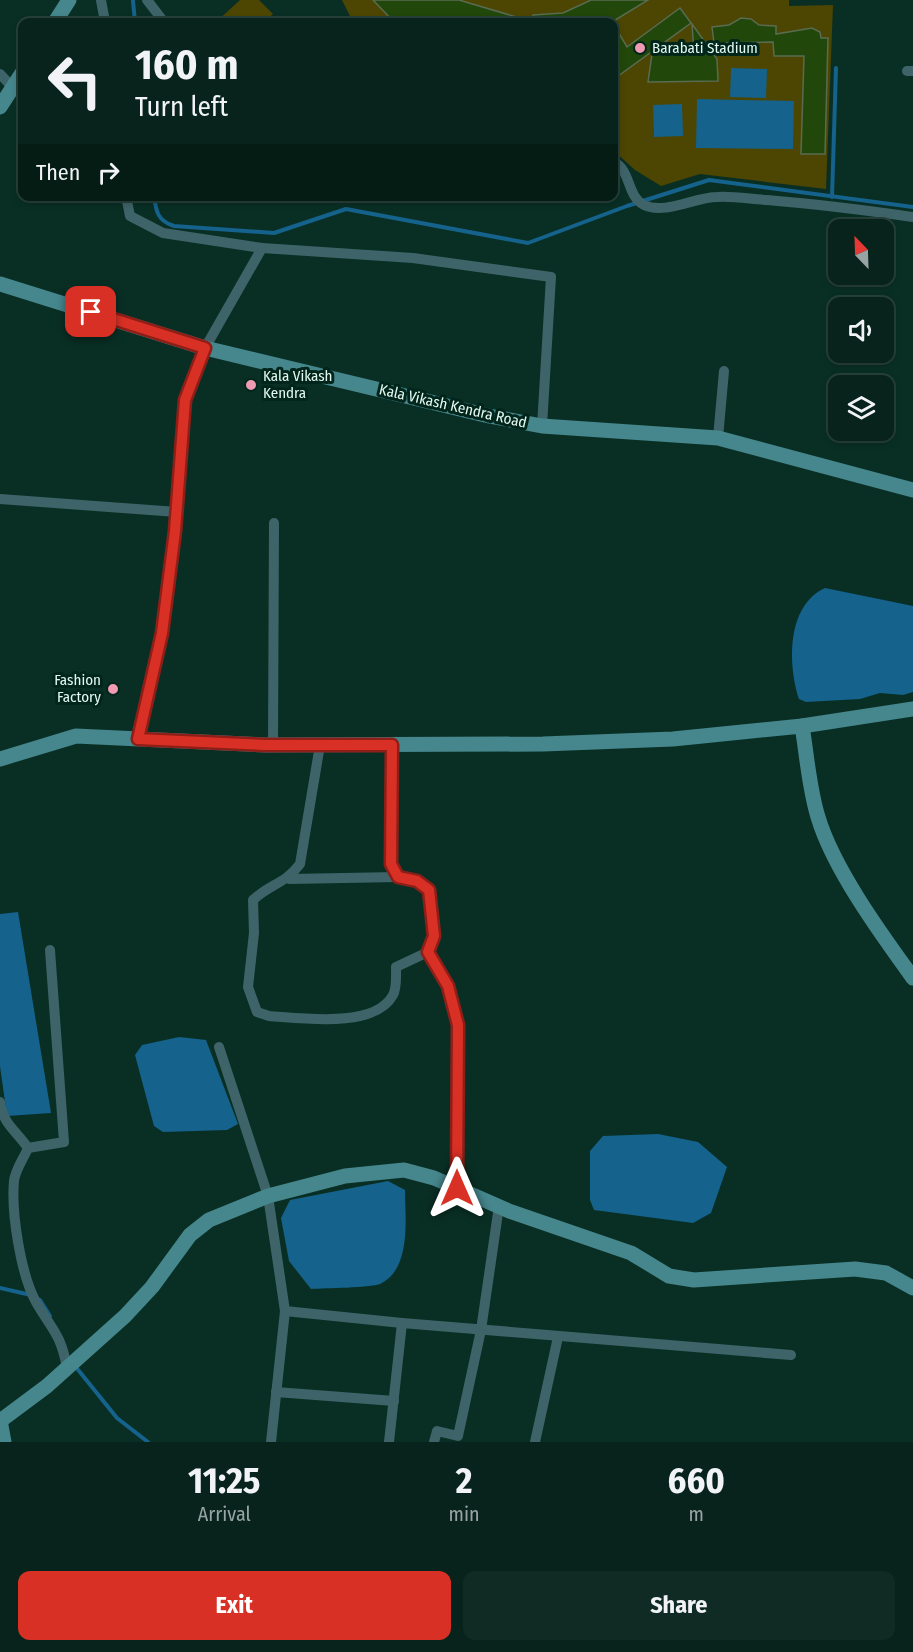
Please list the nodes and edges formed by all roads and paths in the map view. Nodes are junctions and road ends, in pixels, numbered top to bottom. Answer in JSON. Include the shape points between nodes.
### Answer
{"nodes":[{"id":1,"x":69,"y":0,"type":"edge"},
{"id":2,"x":101,"y":0,"type":"edge"},
{"id":3,"x":147,"y":0,"type":"edge"},
{"id":4,"x":58,"y":18,"type":"edge"},
{"id":5,"x":104,"y":18,"type":"edge"},
{"id":6,"x":161,"y":18,"type":"edge"},
{"id":7,"x":0,"y":74,"type":"edge"},
{"id":8,"x":18,"y":80,"type":"edge"},
{"id":9,"x":13,"y":88,"type":"junction"},
{"id":10,"x":0,"y":107,"type":"edge"},
{"id":11,"x":618,"y":165,"type":"edge"},
{"id":12,"x":127,"y":201,"type":"edge"},
{"id":13,"x":913,"y":217,"type":"edge"},
{"id":14,"x":262,"y":248,"type":"junction"},
{"id":15,"x":0,"y":284,"type":"edge"},
{"id":16,"x":205,"y":348,"type":"junction"},
{"id":17,"x":724,"y":371,"type":"dead end"},
{"id":18,"x":542,"y":426,"type":"junction"},
{"id":19,"x":718,"y":438,"type":"junction"},
{"id":20,"x":913,"y":490,"type":"edge"},
{"id":21,"x":0,"y":499,"type":"edge"},
{"id":22,"x":177,"y":513,"type":"junction"},
{"id":23,"x":274,"y":523,"type":"dead end"},
{"id":24,"x":913,"y":709,"type":"edge"},
{"id":25,"x":802,"y":726,"type":"junction"},
{"id":26,"x":138,"y":739,"type":"junction"},
{"id":27,"x":273,"y":745,"type":"junction"},
{"id":28,"x":320,"y":745,"type":"junction"},
{"id":29,"x":392,"y":745,"type":"junction"},
{"id":30,"x":0,"y":759,"type":"edge"},
{"id":31,"x":398,"y":877,"type":"junction"},
{"id":32,"x":289,"y":879,"type":"junction"},
{"id":33,"x":50,"y":950,"type":"dead end"},
{"id":34,"x":428,"y":952,"type":"junction"},
{"id":35,"x":913,"y":978,"type":"edge"},
{"id":36,"x":219,"y":1047,"type":"dead end"},
{"id":37,"x":0,"y":1102,"type":"edge"},
{"id":38,"x":28,"y":1148,"type":"junction"},
{"id":39,"x":457,"y":1188,"type":"junction"},
{"id":40,"x":268,"y":1196,"type":"junction"},
{"id":41,"x":499,"y":1206,"type":"junction"},
{"id":42,"x":913,"y":1288,"type":"edge"},
{"id":43,"x":285,"y":1311,"type":"junction"},
{"id":44,"x":402,"y":1323,"type":"junction"},
{"id":45,"x":481,"y":1330,"type":"junction"},
{"id":46,"x":558,"y":1337,"type":"junction"},
{"id":47,"x":791,"y":1355,"type":"dead end"},
{"id":48,"x":67,"y":1368,"type":"junction"},
{"id":49,"x":276,"y":1392,"type":"junction"},
{"id":50,"x":394,"y":1401,"type":"junction"},
{"id":51,"x":0,"y":1421,"type":"edge"},
{"id":52,"x":4,"y":1442,"type":"edge"},
{"id":53,"x":271,"y":1442,"type":"edge"},
{"id":54,"x":389,"y":1442,"type":"edge"},
{"id":55,"x":434,"y":1442,"type":"edge"},
{"id":56,"x":535,"y":1442,"type":"edge"}],
"edges":[{"from":1,"to":4,"type":"street"},
{"from":2,"to":5,"type":"street"},
{"from":3,"to":6,"type":"street"},
{"from":7,"to":9,"type":"street"},
{"from":8,"to":9,"type":"street"},
{"from":9,"to":10,"type":"street"},
{"from":11,"to":13,"type":"street","via":[[634,195],[650,207],[716,197],[825,204]]},
{"from":12,"to":14,"type":"street","via":[[130,216],[163,233]]},
{"from":14,"to":16,"type":"street"},
{"from":14,"to":18,"type":"street","via":[[413,258],[551,277]]},
{"from":15,"to":16,"type":"street","name":"Kala Vikash Kendra Road"},
{"from":16,"to":18,"type":"street","name":"Kala Vikash Kendra Road"},
{"from":16,"to":22,"type":"street","via":[[185,400]]},
{"from":17,"to":19,"type":"street"},
{"from":18,"to":19,"type":"street","name":"Kala Vikash Kendra Road"},
{"from":19,"to":20,"type":"street","name":"Kala Vikash Kendra Road"},
{"from":21,"to":22,"type":"street"},
{"from":22,"to":26,"type":"street","via":[[162,633]]},
{"from":23,"to":27,"type":"street"},
{"from":24,"to":25,"type":"street"},
{"from":25,"to":29,"type":"street","via":[[673,739]]},
{"from":25,"to":35,"type":"street","via":[[818,817],[830,845],[846,877]]},
{"from":26,"to":27,"type":"street"},
{"from":26,"to":30,"type":"street","via":[[76,736]]},
{"from":27,"to":28,"type":"street"},
{"from":28,"to":29,"type":"street"},
{"from":28,"to":32,"type":"street","via":[[300,864]]},
{"from":29,"to":31,"type":"street","via":[[391,864]]},
{"from":31,"to":32,"type":"street"},
{"from":31,"to":34,"type":"street","via":[[417,881],[429,890],[434,936]]},
{"from":32,"to":34,"type":"street","via":[[264,890],[253,900],[248,987],[257,1012],[301,1018],[353,1018],[382,1007],[394,994],[396,967]]},
{"from":33,"to":38,"type":"street","via":[[64,1142]]},
{"from":34,"to":39,"type":"street","via":[[448,986],[458,1025]]},
{"from":36,"to":40,"type":"street"},
{"from":37,"to":38,"type":"street","via":[[3,1120]]},
{"from":38,"to":48,"type":"street","via":[[14,1179],[23,1263],[35,1301],[63,1342]]},
{"from":39,"to":40,"type":"street","via":[[404,1170],[345,1176]]},
{"from":39,"to":41,"type":"street"},
{"from":40,"to":43,"type":"street"},
{"from":40,"to":48,"type":"street","via":[[209,1220],[190,1235],[152,1287]]},
{"from":41,"to":42,"type":"street","via":[[630,1253],[669,1276],[694,1280],[855,1269],[886,1273]]},
{"from":41,"to":45,"type":"street"},
{"from":43,"to":44,"type":"street"},
{"from":43,"to":49,"type":"street"},
{"from":44,"to":45,"type":"street"},
{"from":44,"to":50,"type":"street"},
{"from":45,"to":46,"type":"street"},
{"from":45,"to":55,"type":"street","via":[[458,1436],[436,1431]]},
{"from":46,"to":47,"type":"street"},
{"from":46,"to":56,"type":"street"},
{"from":48,"to":51,"type":"street"},
{"from":49,"to":50,"type":"street"},
{"from":49,"to":53,"type":"street"},
{"from":50,"to":54,"type":"street"},
{"from":51,"to":52,"type":"street"}]}
